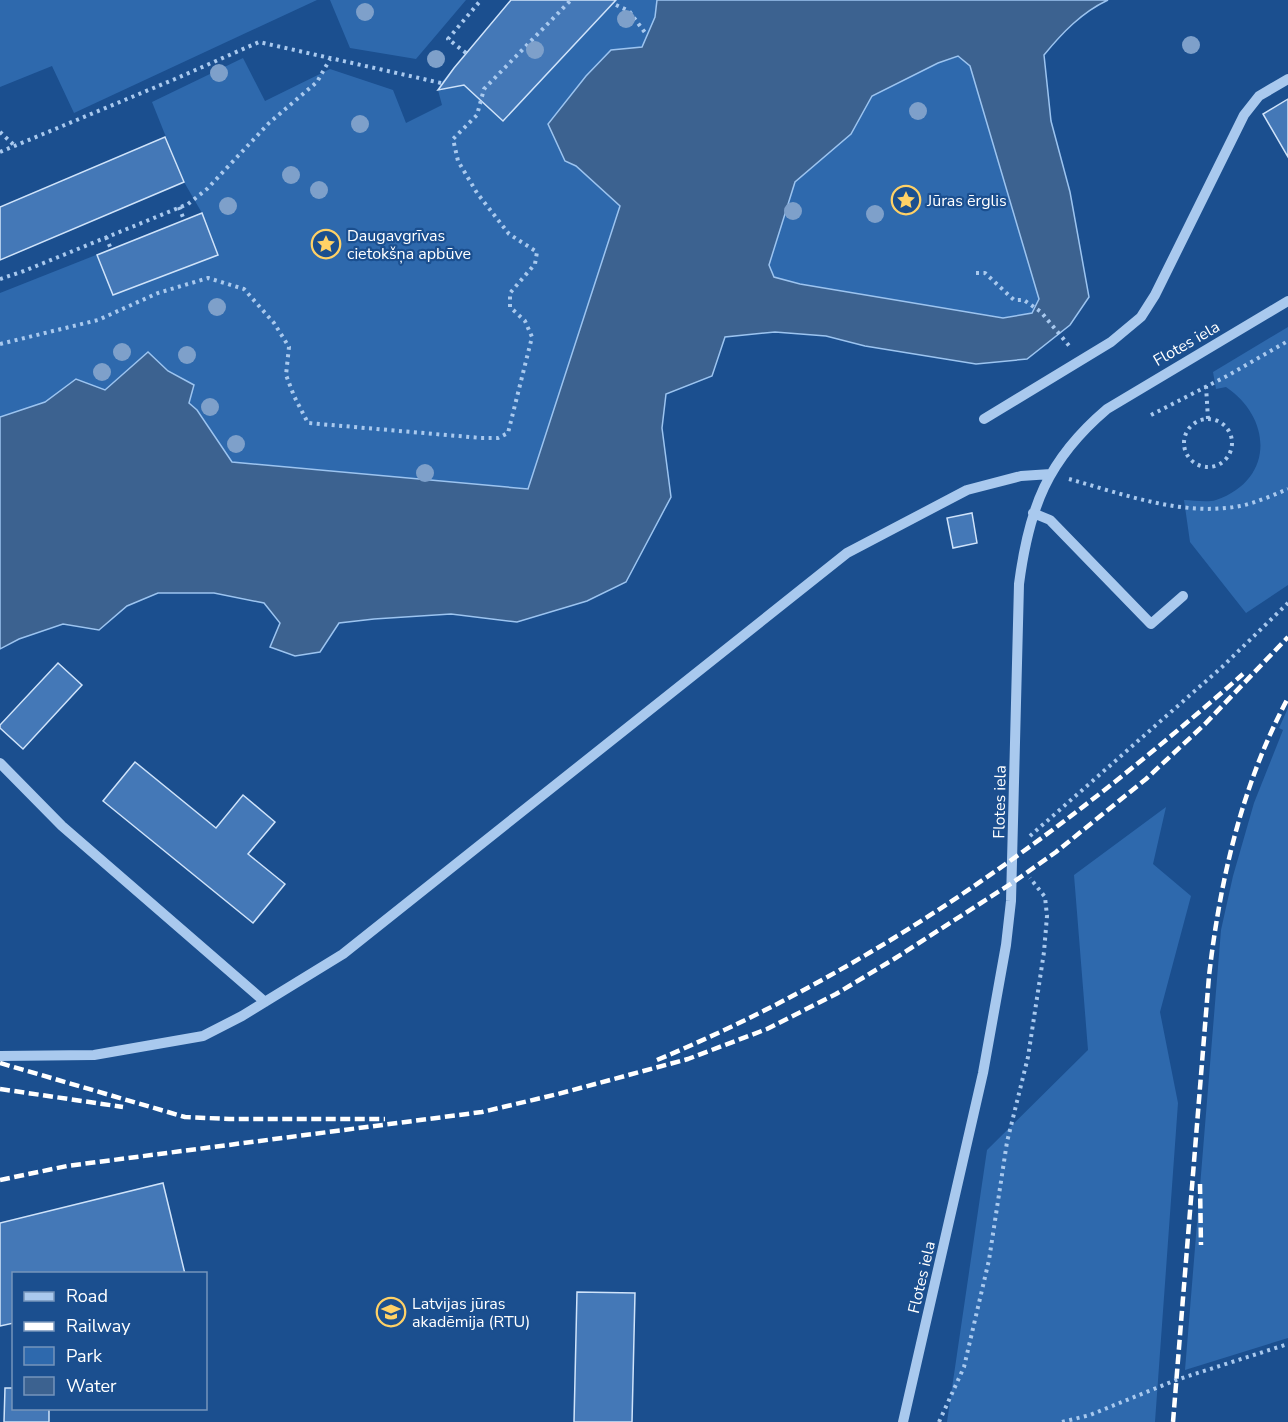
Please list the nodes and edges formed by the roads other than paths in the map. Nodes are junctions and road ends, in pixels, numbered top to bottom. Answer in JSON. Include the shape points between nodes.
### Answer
{"nodes":[{"id":1,"x":1288,"y":79,"type":"edge"},
{"id":2,"x":1288,"y":301,"type":"edge"},
{"id":3,"x":984,"y":419,"type":"dead end"},
{"id":4,"x":1050,"y":474,"type":"junction"},
{"id":5,"x":1033,"y":513,"type":"junction"},
{"id":6,"x":1183,"y":596,"type":"dead end"},
{"id":7,"x":0,"y":764,"type":"edge"},
{"id":8,"x":265,"y":1002,"type":"junction"},
{"id":9,"x":0,"y":1056,"type":"edge"},
{"id":10,"x":903,"y":1422,"type":"edge"}],
"edges":[{"from":1,"to":3,"type":"street","via":[[1259,96],[1245,115],[1141,317],[1111,342]]},
{"from":2,"to":4,"type":"street","name":"Flotes iela","via":[[1107,409],[1065,450]]},
{"from":4,"to":5,"type":"street","name":"Flotes iela"},
{"from":4,"to":8,"type":"street","via":[[1021,476],[967,490],[847,553],[343,954]]},
{"from":5,"to":6,"type":"street","via":[[1050,520],[1151,624]]},
{"from":5,"to":10,"type":"street","name":"Flotes iela","via":[[1024,542],[1019,584],[1012,883],[1000,986]]},
{"from":7,"to":8,"type":"street","via":[[62,826]]},
{"from":8,"to":9,"type":"street","via":[[203,1036],[94,1055]]}]}
